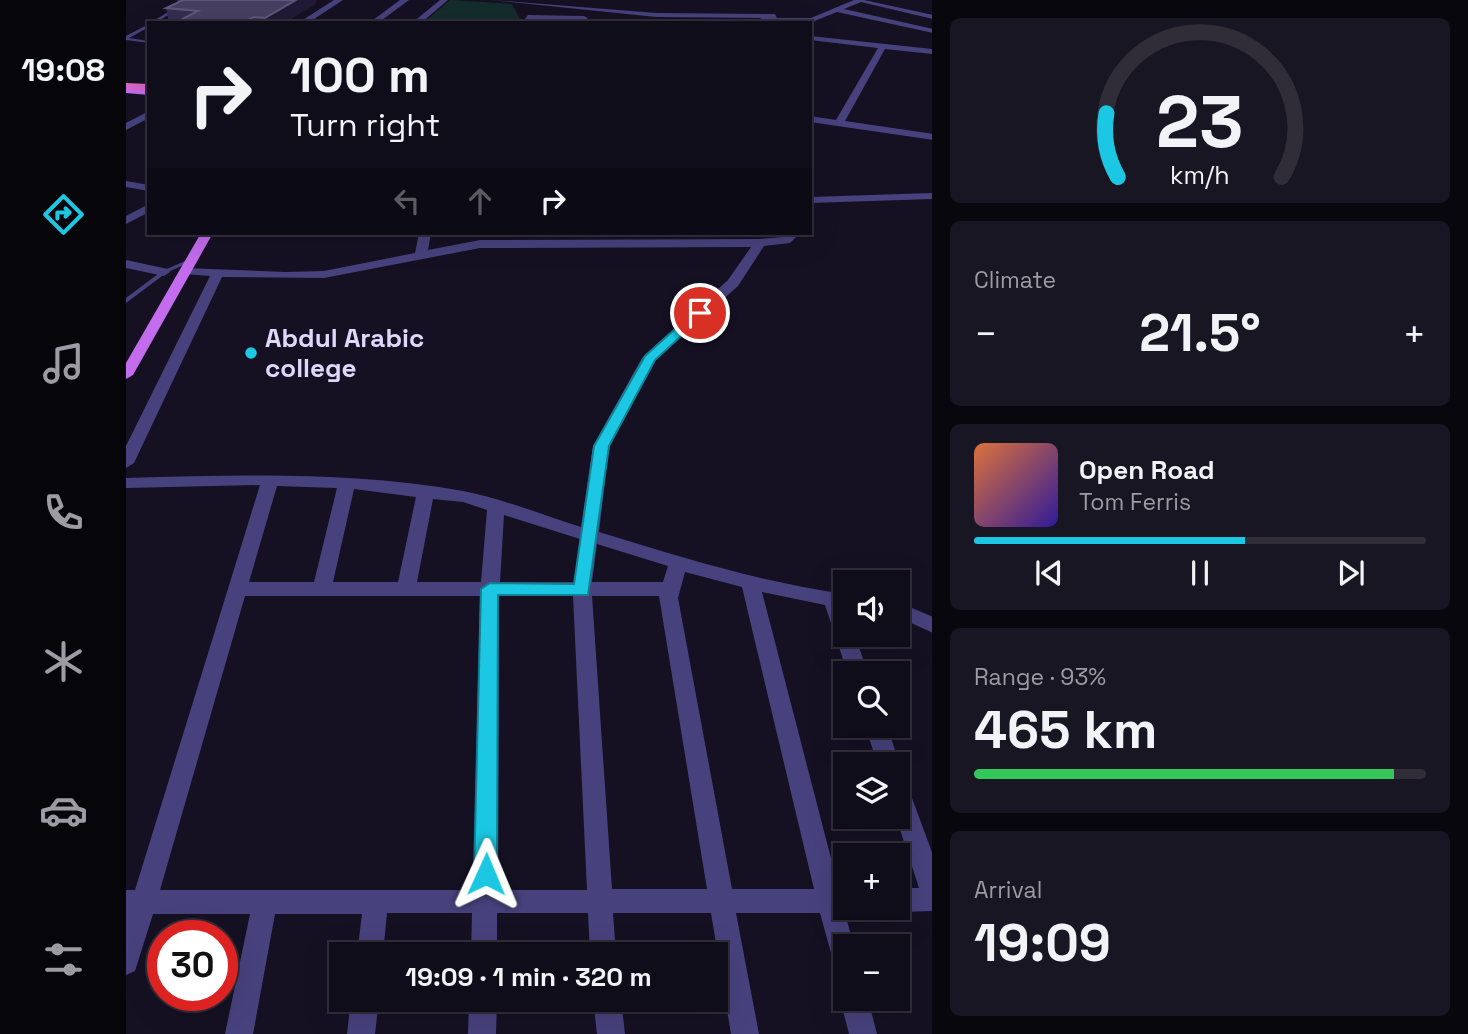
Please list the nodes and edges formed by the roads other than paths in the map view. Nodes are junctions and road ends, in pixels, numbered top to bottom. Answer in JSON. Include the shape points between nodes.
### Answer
{"nodes":[{"id":1,"x":191,"y":0,"type":"edge"},
{"id":2,"x":339,"y":0,"type":"edge"},
{"id":3,"x":405,"y":0,"type":"edge"},
{"id":4,"x":444,"y":0,"type":"edge"},
{"id":5,"x":495,"y":0,"type":"edge"},
{"id":6,"x":627,"y":0,"type":"edge"},
{"id":7,"x":518,"y":1,"type":"edge"},
{"id":8,"x":858,"y":1,"type":"edge"},
{"id":9,"x":770,"y":8,"type":"dead end"},
{"id":10,"x":838,"y":10,"type":"junction"},
{"id":11,"x":631,"y":12,"type":"junction"},
{"id":12,"x":746,"y":16,"type":"junction"},
{"id":13,"x":615,"y":17,"type":"edge"},
{"id":14,"x":932,"y":17,"type":"edge"},
{"id":15,"x":530,"y":20,"type":"edge"},
{"id":16,"x":155,"y":21,"type":"edge"},
{"id":17,"x":305,"y":21,"type":"edge"},
{"id":18,"x":376,"y":21,"type":"edge"},
{"id":19,"x":418,"y":21,"type":"edge"},
{"id":20,"x":782,"y":21,"type":"edge"},
{"id":21,"x":808,"y":21,"type":"edge"},
{"id":22,"x":147,"y":26,"type":"edge"},
{"id":23,"x":932,"y":31,"type":"edge"},
{"id":24,"x":812,"y":38,"type":"edge"},
{"id":25,"x":126,"y":39,"type":"edge"},
{"id":26,"x":147,"y":42,"type":"edge"},
{"id":27,"x":883,"y":46,"type":"junction"},
{"id":28,"x":932,"y":52,"type":"edge"},
{"id":29,"x":126,"y":88,"type":"edge"},
{"id":30,"x":147,"y":90,"type":"edge"},
{"id":31,"x":147,"y":115,"type":"edge"},
{"id":32,"x":812,"y":119,"type":"edge"},
{"id":33,"x":839,"y":123,"type":"junction"},
{"id":34,"x":126,"y":127,"type":"edge"},
{"id":35,"x":932,"y":137,"type":"edge"},
{"id":36,"x":126,"y":184,"type":"edge"},
{"id":37,"x":147,"y":188,"type":"edge"},
{"id":38,"x":932,"y":196,"type":"edge"},
{"id":39,"x":812,"y":200,"type":"edge"},
{"id":40,"x":147,"y":209,"type":"edge"},
{"id":41,"x":126,"y":221,"type":"edge"},
{"id":42,"x":206,"y":235,"type":"edge"},
{"id":43,"x":425,"y":235,"type":"edge"},
{"id":44,"x":792,"y":235,"type":"edge"},
{"id":45,"x":481,"y":238,"type":"edge"},
{"id":46,"x":532,"y":238,"type":"edge"},
{"id":47,"x":584,"y":238,"type":"edge"},
{"id":48,"x":634,"y":238,"type":"edge"},
{"id":49,"x":687,"y":238,"type":"edge"},
{"id":50,"x":760,"y":243,"type":"junction"},
{"id":51,"x":421,"y":254,"type":"junction"},
{"id":52,"x":126,"y":264,"type":"edge"},
{"id":53,"x":192,"y":264,"type":"junction"},
{"id":54,"x":164,"y":272,"type":"junction"},
{"id":55,"x":218,"y":272,"type":"junction"},
{"id":56,"x":126,"y":301,"type":"edge"},
{"id":57,"x":126,"y":375,"type":"edge"},
{"id":58,"x":126,"y":463,"type":"edge"},
{"id":59,"x":270,"y":480,"type":"junction"},
{"id":60,"x":126,"y":484,"type":"edge"},
{"id":61,"x":347,"y":484,"type":"junction"},
{"id":62,"x":426,"y":492,"type":"junction"},
{"id":63,"x":496,"y":508,"type":"junction"},
{"id":64,"x":589,"y":538,"type":"junction"},
{"id":65,"x":678,"y":564,"type":"junction"},
{"id":66,"x":750,"y":582,"type":"junction"},
{"id":67,"x":237,"y":589,"type":"junction"},
{"id":68,"x":322,"y":589,"type":"junction"},
{"id":69,"x":406,"y":589,"type":"junction"},
{"id":70,"x":490,"y":589,"type":"junction"},
{"id":71,"x":671,"y":589,"type":"junction"},
{"id":72,"x":582,"y":590,"type":"junction"},
{"id":73,"x":833,"y":599,"type":"edge"},
{"id":74,"x":910,"y":615,"type":"edge"},
{"id":75,"x":932,"y":626,"type":"edge"},
{"id":76,"x":910,"y":825,"type":"edge"},
{"id":77,"x":833,"y":883,"type":"edge"},
{"id":78,"x":932,"y":889,"type":"edge"},
{"id":79,"x":932,"y":899,"type":"edge"},
{"id":80,"x":485,"y":900,"type":"junction"},
{"id":81,"x":599,"y":900,"type":"junction"},
{"id":82,"x":724,"y":900,"type":"junction"},
{"id":83,"x":910,"y":900,"type":"edge"},
{"id":84,"x":265,"y":901,"type":"junction"},
{"id":85,"x":376,"y":901,"type":"junction"},
{"id":86,"x":833,"y":901,"type":"edge"},
{"id":87,"x":135,"y":902,"type":"edge"},
{"id":88,"x":371,"y":942,"type":"edge"},
{"id":89,"x":484,"y":942,"type":"edge"},
{"id":90,"x":602,"y":942,"type":"edge"},
{"id":91,"x":126,"y":962,"type":"edge"},
{"id":92,"x":857,"y":1011,"type":"edge"},
{"id":93,"x":364,"y":1012,"type":"edge"},
{"id":94,"x":483,"y":1012,"type":"edge"},
{"id":95,"x":608,"y":1012,"type":"edge"},
{"id":96,"x":239,"y":1034,"type":"edge"},
{"id":97,"x":361,"y":1034,"type":"edge"},
{"id":98,"x":482,"y":1034,"type":"edge"},
{"id":99,"x":611,"y":1034,"type":"edge"},
{"id":100,"x":745,"y":1034,"type":"edge"},
{"id":101,"x":863,"y":1034,"type":"edge"}],
"edges":[{"from":1,"to":16,"type":"lane"},
{"from":2,"to":17,"type":"street"},
{"from":3,"to":18,"type":"street"},
{"from":4,"to":19,"type":"street"},
{"from":5,"to":7,"type":"street"},
{"from":6,"to":11,"type":"street"},
{"from":7,"to":13,"type":"street"},
{"from":7,"to":15,"type":"street"},
{"from":8,"to":10,"type":"street"},
{"from":8,"to":14,"type":"street"},
{"from":9,"to":12,"type":"street","via":[[775,16]]},
{"from":10,"to":21,"type":"street"},
{"from":10,"to":23,"type":"street"},
{"from":11,"to":12,"type":"street","via":[[733,12]]},
{"from":11,"to":13,"type":"street"},
{"from":12,"to":20,"type":"street"},
{"from":13,"to":15,"type":"street"},
{"from":22,"to":25,"type":"lane"},
{"from":24,"to":27,"type":"street"},
{"from":25,"to":26,"type":"lane"},
{"from":27,"to":28,"type":"street"},
{"from":27,"to":33,"type":"street"},
{"from":29,"to":30,"type":"highway"},
{"from":31,"to":34,"type":"street"},
{"from":32,"to":33,"type":"street"},
{"from":33,"to":35,"type":"street"},
{"from":36,"to":37,"type":"street"},
{"from":38,"to":39,"type":"street"},
{"from":40,"to":41,"type":"street"},
{"from":42,"to":53,"type":"main road"},
{"from":43,"to":51,"type":"street"},
{"from":44,"to":50,"type":"street"},
{"from":45,"to":46,"type":"street"},
{"from":45,"to":51,"type":"street"},
{"from":46,"to":47,"type":"street"},
{"from":47,"to":48,"type":"street"},
{"from":48,"to":49,"type":"street"},
{"from":49,"to":50,"type":"street"},
{"from":50,"to":64,"type":"street","via":[[733,283],[649,358],[601,446]]},
{"from":51,"to":55,"type":"street","via":[[342,272],[276,276]]},
{"from":52,"to":54,"type":"street"},
{"from":53,"to":54,"type":"lane"},
{"from":53,"to":55,"type":"street"},
{"from":53,"to":57,"type":"main road"},
{"from":54,"to":56,"type":"lane"},
{"from":55,"to":58,"type":"street"},
{"from":59,"to":60,"type":"street"},
{"from":59,"to":61,"type":"street"},
{"from":59,"to":67,"type":"street"},
{"from":61,"to":62,"type":"street"},
{"from":61,"to":68,"type":"street"},
{"from":62,"to":63,"type":"street"},
{"from":62,"to":69,"type":"street"},
{"from":63,"to":64,"type":"street"},
{"from":63,"to":70,"type":"street"},
{"from":64,"to":65,"type":"street"},
{"from":64,"to":72,"type":"street"},
{"from":65,"to":66,"type":"street"},
{"from":65,"to":71,"type":"street"},
{"from":66,"to":73,"type":"street"},
{"from":66,"to":77,"type":"street"},
{"from":67,"to":68,"type":"street"},
{"from":67,"to":87,"type":"street"},
{"from":68,"to":69,"type":"street"},
{"from":69,"to":70,"type":"street"},
{"from":70,"to":72,"type":"street"},
{"from":70,"to":80,"type":"street"},
{"from":71,"to":72,"type":"street"},
{"from":71,"to":82,"type":"street","via":[[668,598]]},
{"from":72,"to":81,"type":"street"},
{"from":74,"to":75,"type":"street"},
{"from":76,"to":78,"type":"street"},
{"from":79,"to":83,"type":"street"},
{"from":80,"to":81,"type":"street"},
{"from":80,"to":85,"type":"street"},
{"from":80,"to":89,"type":"street"},
{"from":81,"to":82,"type":"street"},
{"from":81,"to":90,"type":"street"},
{"from":82,"to":86,"type":"street"},
{"from":82,"to":100,"type":"street"},
{"from":84,"to":85,"type":"street"},
{"from":84,"to":87,"type":"street"},
{"from":84,"to":96,"type":"street"},
{"from":85,"to":88,"type":"street"},
{"from":87,"to":91,"type":"street"},
{"from":92,"to":101,"type":"street"},
{"from":93,"to":97,"type":"street"},
{"from":94,"to":98,"type":"street"},
{"from":95,"to":99,"type":"street"}]}
